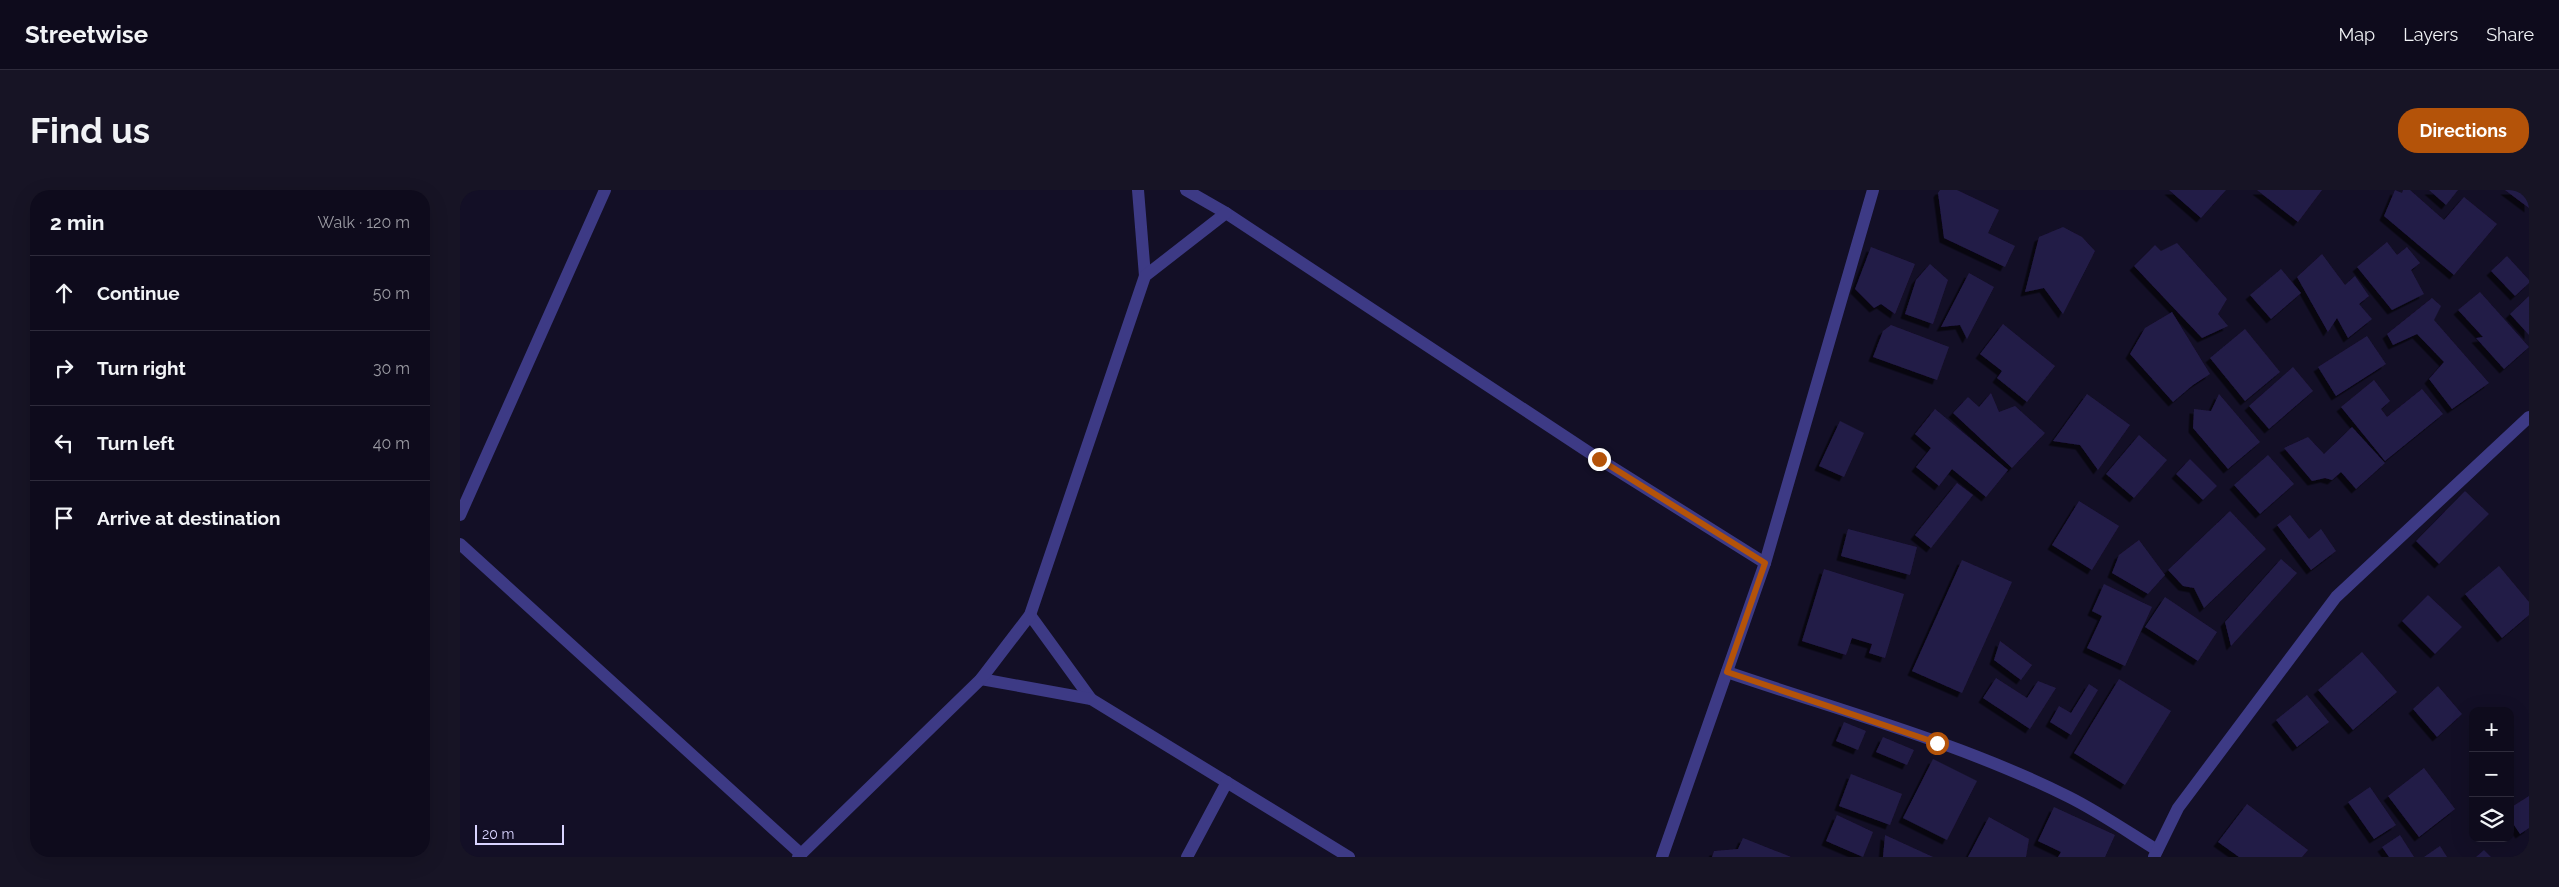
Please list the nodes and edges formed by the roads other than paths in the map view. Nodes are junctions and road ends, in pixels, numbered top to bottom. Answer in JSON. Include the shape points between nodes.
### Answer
{"nodes":[{"id":1,"x":605,"y":190,"type":"edge"},
{"id":2,"x":1138,"y":190,"type":"edge"},
{"id":3,"x":1186,"y":190,"type":"edge"},
{"id":4,"x":1873,"y":190,"type":"edge"},
{"id":5,"x":1226,"y":213,"type":"junction"},
{"id":6,"x":1145,"y":276,"type":"junction"},
{"id":7,"x":2529,"y":417,"type":"edge"},
{"id":8,"x":460,"y":515,"type":"edge"},
{"id":9,"x":460,"y":544,"type":"edge"},
{"id":10,"x":1765,"y":563,"type":"junction"},
{"id":11,"x":1030,"y":615,"type":"junction"},
{"id":12,"x":1727,"y":672,"type":"junction"},
{"id":13,"x":981,"y":679,"type":"junction"},
{"id":14,"x":1091,"y":699,"type":"junction"},
{"id":15,"x":1227,"y":782,"type":"junction"},
{"id":16,"x":2155,"y":853,"type":"edge"},
{"id":17,"x":799,"y":856,"type":"edge"},
{"id":18,"x":1187,"y":857,"type":"edge"},
{"id":19,"x":1349,"y":857,"type":"edge"},
{"id":20,"x":1662,"y":857,"type":"edge"}],
"edges":[{"from":1,"to":8,"type":"street"},
{"from":2,"to":6,"type":"street"},
{"from":3,"to":5,"type":"street"},
{"from":4,"to":10,"type":"street"},
{"from":5,"to":6,"type":"street"},
{"from":5,"to":10,"type":"street","via":[[1599,459]]},
{"from":6,"to":11,"type":"street"},
{"from":7,"to":16,"type":"street","via":[[2336,597],[2178,808]]},
{"from":9,"to":17,"type":"street"},
{"from":10,"to":12,"type":"street"},
{"from":11,"to":13,"type":"street"},
{"from":11,"to":14,"type":"street"},
{"from":12,"to":16,"type":"street","via":[[1937,743],[2024,777],[2070,798]]},
{"from":12,"to":20,"type":"street"},
{"from":13,"to":14,"type":"street"},
{"from":13,"to":17,"type":"street"},
{"from":14,"to":15,"type":"street"},
{"from":15,"to":18,"type":"street"},
{"from":15,"to":19,"type":"street"}]}
